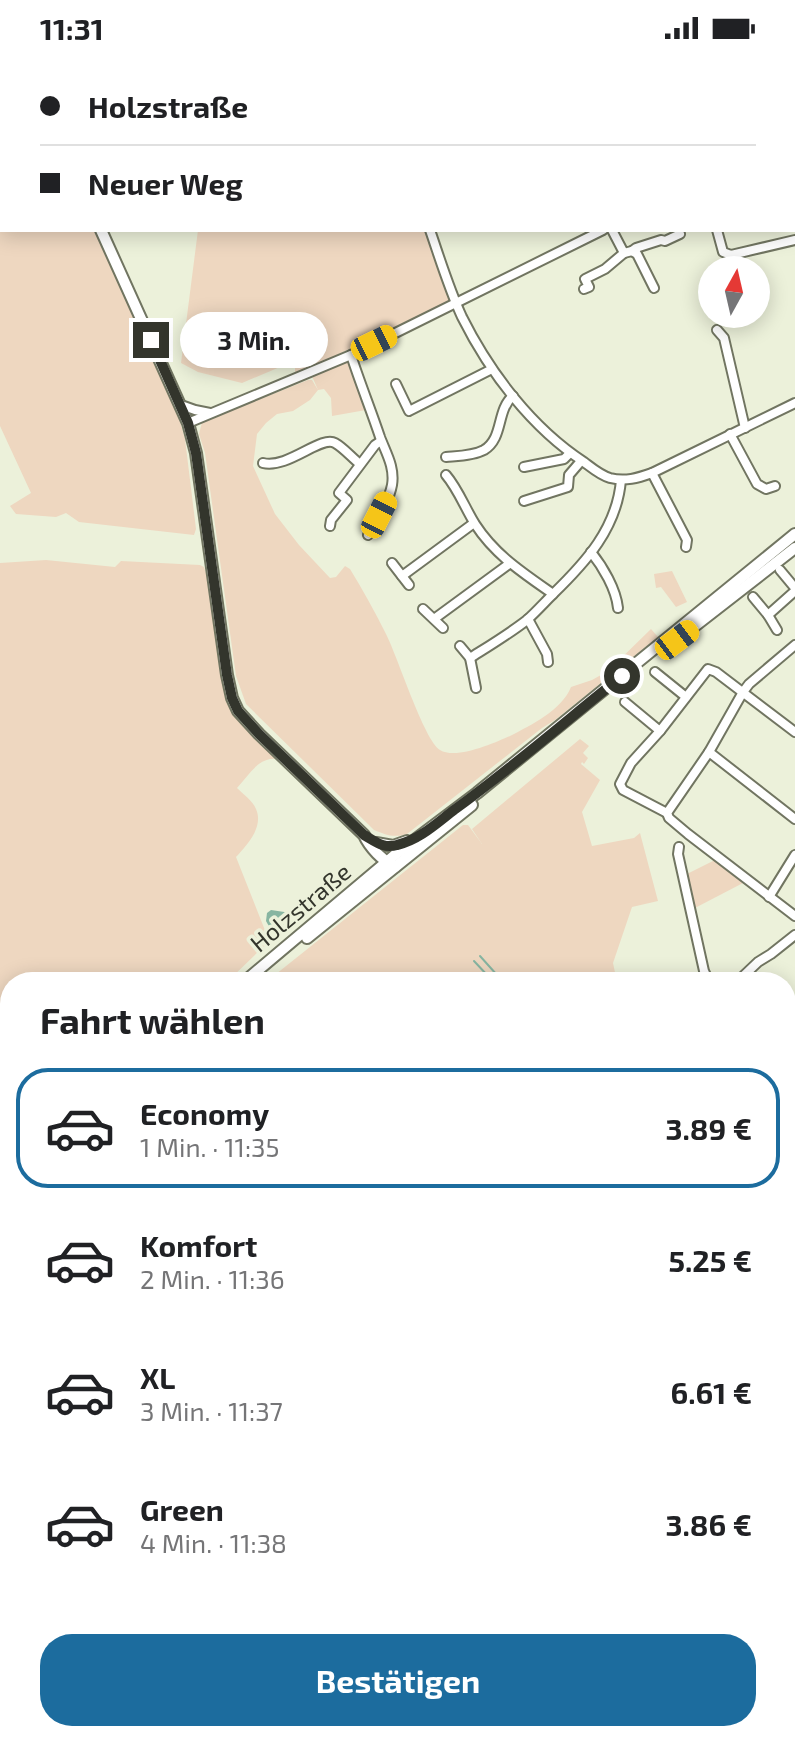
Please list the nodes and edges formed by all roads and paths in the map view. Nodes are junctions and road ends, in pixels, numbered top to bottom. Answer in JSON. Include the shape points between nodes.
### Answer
{"nodes":[{"id":1,"x":102,"y":232,"type":"edge"},
{"id":2,"x":431,"y":232,"type":"edge"},
{"id":3,"x":599,"y":232,"type":"edge"},
{"id":4,"x":613,"y":232,"type":"edge"},
{"id":5,"x":717,"y":232,"type":"edge"},
{"id":6,"x":680,"y":234,"type":"dead end"},
{"id":7,"x":795,"y":241,"type":"edge"},
{"id":8,"x":628,"y":252,"type":"junction"},
{"id":9,"x":654,"y":288,"type":"dead end"},
{"id":10,"x":584,"y":289,"type":"dead end"},
{"id":11,"x":457,"y":303,"type":"junction"},
{"id":12,"x":717,"y":330,"type":"dead end"},
{"id":13,"x":351,"y":355,"type":"junction"},
{"id":14,"x":492,"y":369,"type":"junction"},
{"id":15,"x":396,"y":384,"type":"dead end"},
{"id":16,"x":513,"y":396,"type":"junction"},
{"id":17,"x":795,"y":403,"type":"edge"},
{"id":18,"x":181,"y":405,"type":"junction"},
{"id":19,"x":211,"y":413,"type":"junction"},
{"id":20,"x":188,"y":423,"type":"junction"},
{"id":21,"x":745,"y":428,"type":"junction"},
{"id":22,"x":730,"y":434,"type":"junction"},
{"id":23,"x":381,"y":441,"type":"junction"},
{"id":24,"x":570,"y":453,"type":"junction"},
{"id":25,"x":446,"y":457,"type":"dead end"},
{"id":26,"x":581,"y":461,"type":"junction"},
{"id":27,"x":263,"y":463,"type":"dead end"},
{"id":28,"x":360,"y":464,"type":"junction"},
{"id":29,"x":524,"y":467,"type":"dead end"},
{"id":30,"x":652,"y":473,"type":"junction"},
{"id":31,"x":446,"y":475,"type":"dead end"},
{"id":32,"x":621,"y":480,"type":"junction"},
{"id":33,"x":775,"y":486,"type":"dead end"},
{"id":34,"x":524,"y":501,"type":"dead end"},
{"id":35,"x":474,"y":523,"type":"junction"},
{"id":36,"x":330,"y":526,"type":"dead end"},
{"id":37,"x":795,"y":534,"type":"edge"},
{"id":38,"x":368,"y":535,"type":"dead end"},
{"id":39,"x":686,"y":547,"type":"dead end"},
{"id":40,"x":795,"y":548,"type":"edge"},
{"id":41,"x":591,"y":552,"type":"junction"},
{"id":42,"x":392,"y":563,"type":"dead end"},
{"id":43,"x":509,"y":564,"type":"junction"},
{"id":44,"x":780,"y":570,"type":"dead end"},
{"id":45,"x":402,"y":576,"type":"junction"},
{"id":46,"x":409,"y":585,"type":"dead end"},
{"id":47,"x":795,"y":590,"type":"edge"},
{"id":48,"x":553,"y":594,"type":"junction"},
{"id":49,"x":753,"y":597,"type":"dead end"},
{"id":50,"x":618,"y":608,"type":"dead end"},
{"id":51,"x":423,"y":609,"type":"dead end"},
{"id":52,"x":768,"y":615,"type":"junction"},
{"id":53,"x":434,"y":619,"type":"junction"},
{"id":54,"x":528,"y":619,"type":"junction"},
{"id":55,"x":443,"y":628,"type":"dead end"},
{"id":56,"x":777,"y":630,"type":"dead end"},
{"id":57,"x":795,"y":645,"type":"edge"},
{"id":58,"x":460,"y":646,"type":"dead end"},
{"id":59,"x":470,"y":658,"type":"junction"},
{"id":60,"x":548,"y":662,"type":"dead end"},
{"id":61,"x":655,"y":672,"type":"dead end"},
{"id":62,"x":476,"y":688,"type":"dead end"},
{"id":63,"x":743,"y":692,"type":"junction"},
{"id":64,"x":686,"y":697,"type":"junction"},
{"id":65,"x":625,"y":702,"type":"dead end"},
{"id":66,"x":660,"y":731,"type":"junction"},
{"id":67,"x":795,"y":732,"type":"edge"},
{"id":68,"x":709,"y":752,"type":"junction"},
{"id":69,"x":670,"y":817,"type":"junction"},
{"id":70,"x":795,"y":819,"type":"edge"},
{"id":71,"x":420,"y":835,"type":"junction"},
{"id":72,"x":375,"y":846,"type":"junction"},
{"id":73,"x":679,"y":847,"type":"dead end"},
{"id":74,"x":795,"y":855,"type":"edge"},
{"id":75,"x":391,"y":863,"type":"junction"},
{"id":76,"x":372,"y":876,"type":"junction"},
{"id":77,"x":769,"y":897,"type":"junction"},
{"id":78,"x":795,"y":916,"type":"edge"},
{"id":79,"x":795,"y":935,"type":"edge"},
{"id":80,"x":256,"y":972,"type":"edge"},
{"id":81,"x":265,"y":972,"type":"edge"},
{"id":82,"x":704,"y":972,"type":"edge"},
{"id":83,"x":748,"y":972,"type":"edge"}],
"edges":[{"from":1,"to":18,"type":"main road"},
{"from":2,"to":11,"type":"street"},
{"from":3,"to":11,"type":"street"},
{"from":4,"to":8,"type":"street"},
{"from":5,"to":7,"type":"street","via":[[726,254]]},
{"from":6,"to":8,"type":"street"},
{"from":8,"to":9,"type":"street","via":[[637,254]]},
{"from":8,"to":10,"type":"street","via":[[585,279],[589,287]]},
{"from":11,"to":13,"type":"street"},
{"from":11,"to":14,"type":"street"},
{"from":12,"to":21,"type":"street","via":[[724,338]]},
{"from":13,"to":19,"type":"street"},
{"from":13,"to":23,"type":"street"},
{"from":14,"to":15,"type":"street","via":[[409,411]]},
{"from":14,"to":16,"type":"street"},
{"from":16,"to":24,"type":"street"},
{"from":16,"to":25,"type":"street","via":[[486,449]]},
{"from":17,"to":21,"type":"street"},
{"from":18,"to":19,"type":"street"},
{"from":18,"to":20,"type":"main road"},
{"from":19,"to":20,"type":"street"},
{"from":20,"to":72,"type":"main road","via":[[232,698],[259,734]]},
{"from":21,"to":22,"type":"street"},
{"from":22,"to":30,"type":"street"},
{"from":22,"to":33,"type":"street","via":[[757,484]]},
{"from":23,"to":28,"type":"street"},
{"from":23,"to":38,"type":"street","via":[[390,459],[392,484]]},
{"from":24,"to":26,"type":"street"},
{"from":24,"to":29,"type":"street"},
{"from":26,"to":32,"type":"street"},
{"from":26,"to":34,"type":"street","via":[[569,475],[568,487]]},
{"from":27,"to":28,"type":"street","via":[[272,465],[330,441]]},
{"from":28,"to":36,"type":"street","via":[[339,493],[347,500]]},
{"from":30,"to":32,"type":"street"},
{"from":30,"to":39,"type":"street"},
{"from":31,"to":35,"type":"street"},
{"from":32,"to":41,"type":"street","via":[[615,511]]},
{"from":35,"to":43,"type":"street"},
{"from":35,"to":45,"type":"street"},
{"from":37,"to":71,"type":"main road","name":"Holzstraße"},
{"from":40,"to":75,"type":"main road","name":"Holzstraße"},
{"from":41,"to":48,"type":"street"},
{"from":41,"to":50,"type":"street"},
{"from":42,"to":45,"type":"street"},
{"from":43,"to":48,"type":"street"},
{"from":43,"to":53,"type":"street"},
{"from":44,"to":47,"type":"street"},
{"from":45,"to":46,"type":"street"},
{"from":47,"to":52,"type":"street"},
{"from":48,"to":54,"type":"street"},
{"from":49,"to":52,"type":"street"},
{"from":51,"to":53,"type":"street"},
{"from":52,"to":56,"type":"street"},
{"from":53,"to":55,"type":"street"},
{"from":54,"to":59,"type":"street"},
{"from":54,"to":60,"type":"street"},
{"from":57,"to":63,"type":"street"},
{"from":58,"to":59,"type":"street"},
{"from":59,"to":62,"type":"street"},
{"from":61,"to":64,"type":"street"},
{"from":63,"to":64,"type":"street","via":[[708,669]]},
{"from":63,"to":67,"type":"street"},
{"from":63,"to":68,"type":"street"},
{"from":64,"to":66,"type":"street"},
{"from":65,"to":66,"type":"street"},
{"from":66,"to":69,"type":"street","via":[[631,763],[620,787]]},
{"from":68,"to":69,"type":"street"},
{"from":68,"to":70,"type":"street"},
{"from":69,"to":77,"type":"street"},
{"from":71,"to":72,"type":"main road","via":[[393,846]]},
{"from":71,"to":75,"type":"main road","name":"Holzstraße"},
{"from":72,"to":75,"type":"main road"},
{"from":72,"to":76,"type":"main road"},
{"from":73,"to":82,"type":"street"},
{"from":74,"to":77,"type":"street"},
{"from":75,"to":76,"type":"main road","name":"Holzstraße"},
{"from":75,"to":81,"type":"main road","name":"Holzstraße"},
{"from":76,"to":80,"type":"main road","name":"Holzstraße"},
{"from":77,"to":78,"type":"street"},
{"from":79,"to":83,"type":"street"}]}
